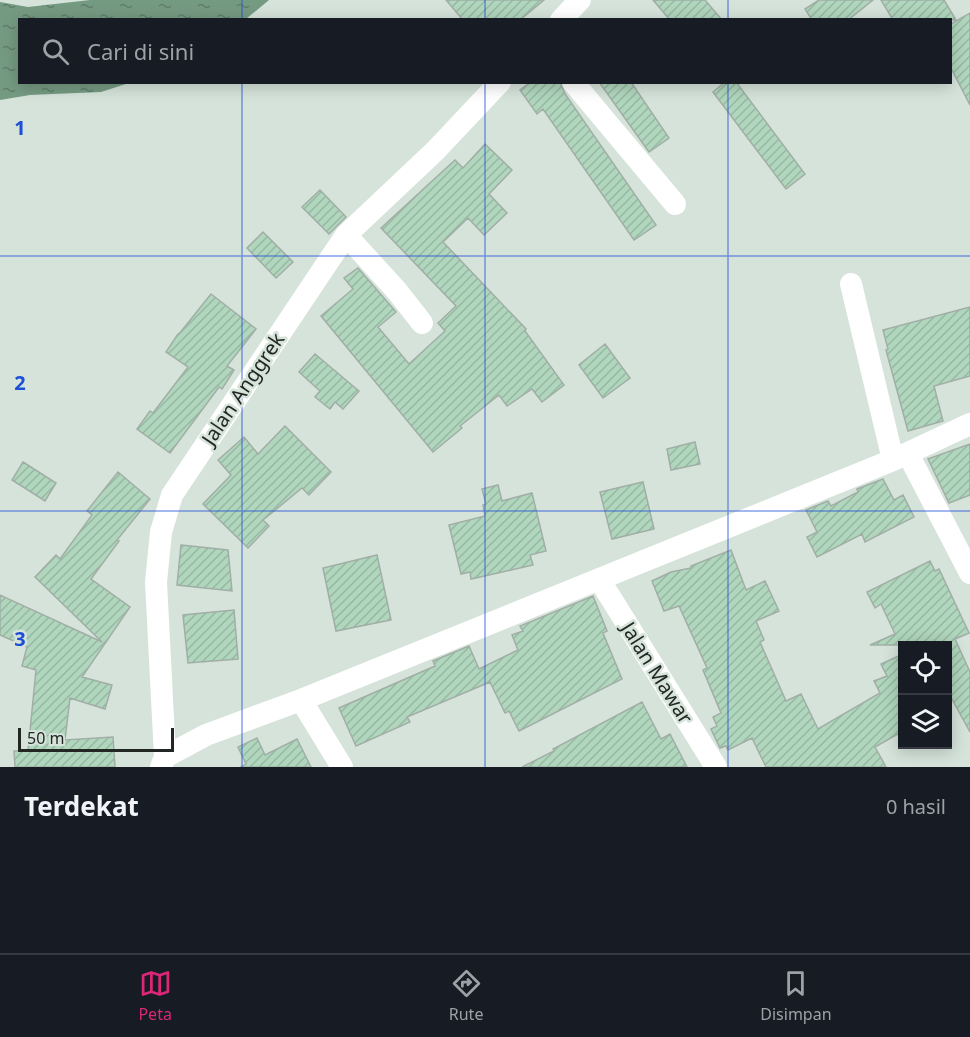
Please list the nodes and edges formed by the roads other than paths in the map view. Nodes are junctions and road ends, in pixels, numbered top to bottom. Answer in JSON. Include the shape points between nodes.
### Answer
{"nodes":[{"id":1,"x":580,"y":0,"type":"edge"},
{"id":2,"x":563,"y":18,"type":"edge"},
{"id":3,"x":498,"y":84,"type":"edge"},
{"id":4,"x":575,"y":84,"type":"edge"},
{"id":5,"x":675,"y":204,"type":"dead end"},
{"id":6,"x":346,"y":235,"type":"junction"},
{"id":7,"x":851,"y":284,"type":"dead end"},
{"id":8,"x":422,"y":323,"type":"dead end"},
{"id":9,"x":970,"y":424,"type":"edge"},
{"id":10,"x":901,"y":457,"type":"junction"},
{"id":11,"x":970,"y":573,"type":"edge"},
{"id":12,"x":599,"y":579,"type":"junction"},
{"id":13,"x":301,"y":700,"type":"junction"},
{"id":14,"x":163,"y":762,"type":"edge"},
{"id":15,"x":342,"y":767,"type":"edge"},
{"id":16,"x":716,"y":767,"type":"edge"}],
"edges":[{"from":1,"to":2,"type":"street"},
{"from":3,"to":6,"type":"street","name":"Jalan Anggrek","via":[[435,151]]},
{"from":4,"to":5,"type":"street"},
{"from":6,"to":8,"type":"street"},
{"from":6,"to":14,"type":"street","name":"Jalan Anggrek","via":[[172,495],[162,532],[156,582]]},
{"from":7,"to":10,"type":"street"},
{"from":9,"to":10,"type":"street"},
{"from":10,"to":11,"type":"street"},
{"from":10,"to":12,"type":"street"},
{"from":12,"to":13,"type":"street"},
{"from":12,"to":16,"type":"street","name":"Jalan Mawar"},
{"from":13,"to":14,"type":"street","via":[[206,735]]},
{"from":13,"to":15,"type":"street"}]}
